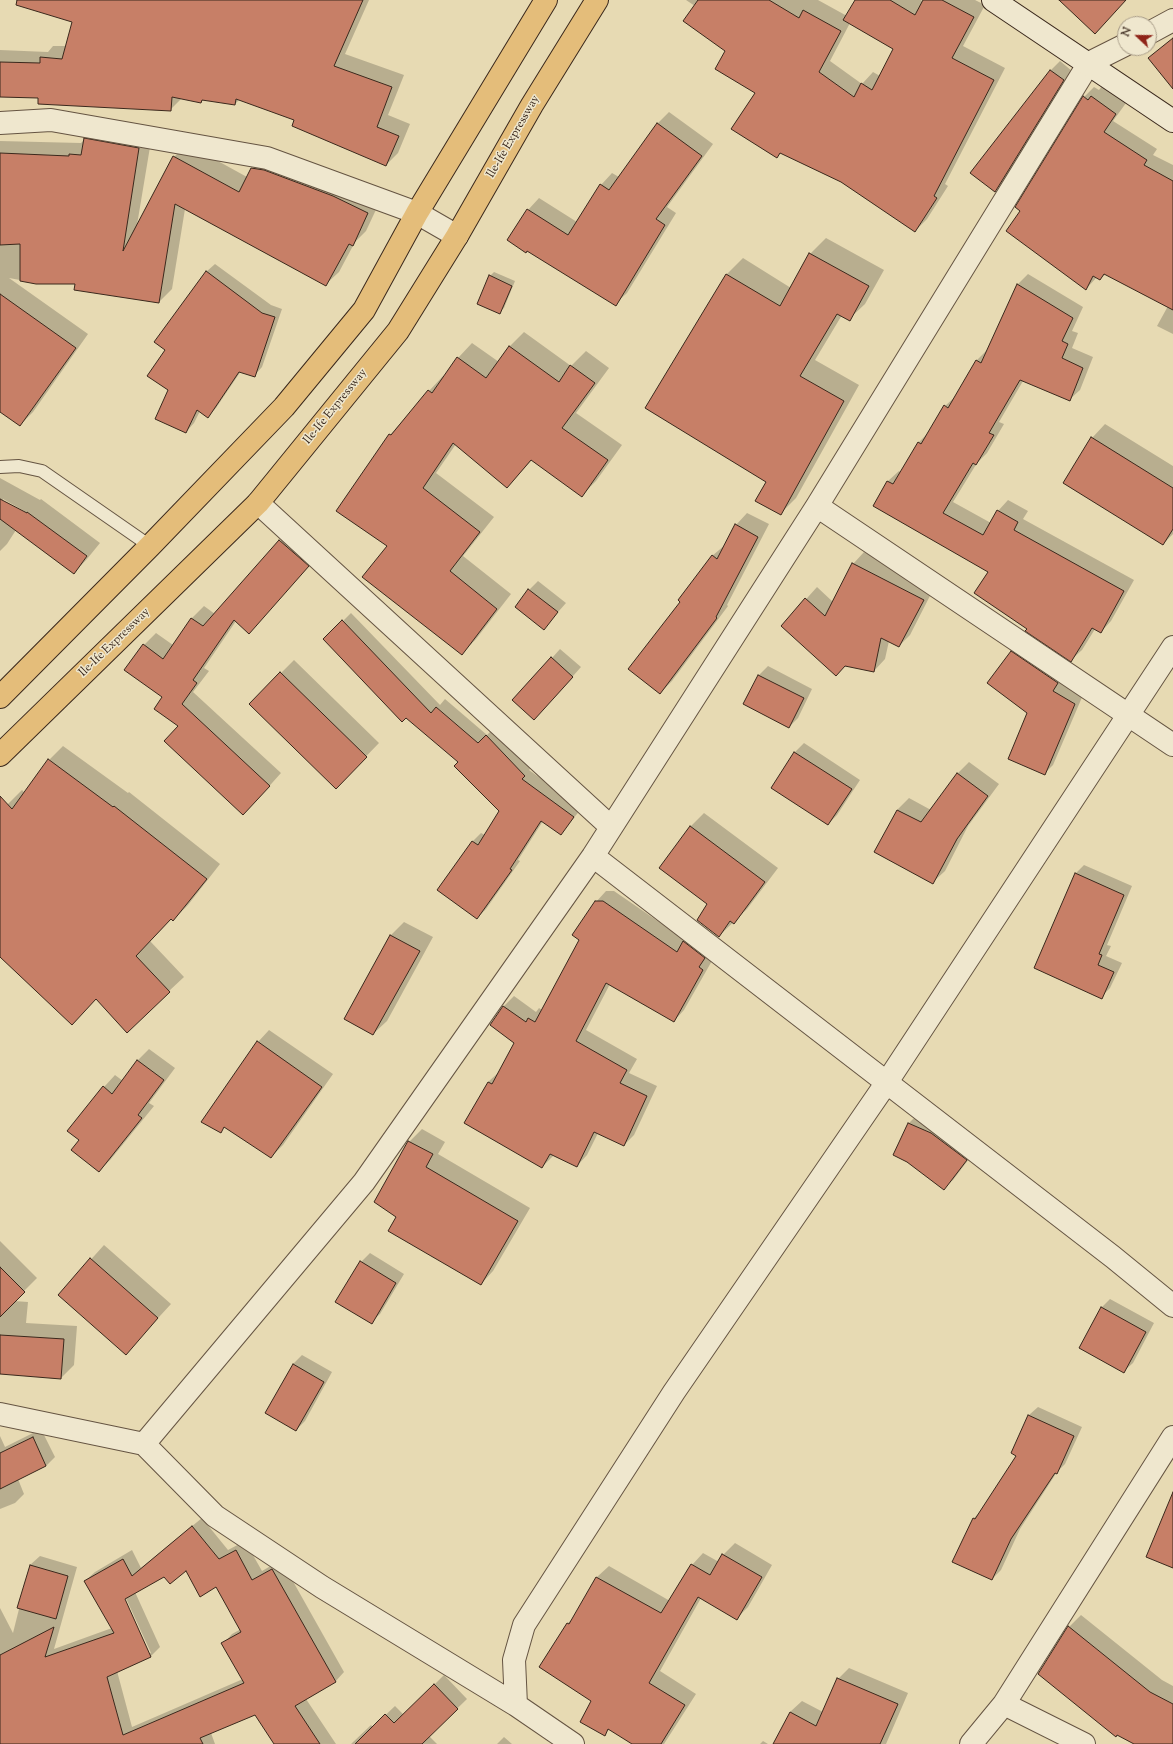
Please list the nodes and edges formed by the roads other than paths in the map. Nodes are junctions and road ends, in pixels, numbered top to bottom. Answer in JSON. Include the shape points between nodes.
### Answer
{"nodes":[{"id":1,"x":546,"y":0,"type":"edge"},
{"id":2,"x":597,"y":0,"type":"edge"},
{"id":3,"x":993,"y":0,"type":"edge"},
{"id":4,"x":1173,"y":20,"type":"edge"},
{"id":5,"x":1157,"y":29,"type":"edge"},
{"id":6,"x":1117,"y":49,"type":"edge"},
{"id":7,"x":1089,"y":63,"type":"junction"},
{"id":8,"x":1173,"y":121,"type":"edge"},
{"id":9,"x":0,"y":123,"type":"edge"},
{"id":10,"x":417,"y":214,"type":"junction"},
{"id":11,"x":457,"y":236,"type":"junction"},
{"id":12,"x":0,"y":467,"type":"edge"},
{"id":13,"x":258,"y":503,"type":"junction"},
{"id":14,"x":817,"y":506,"type":"junction"},
{"id":15,"x":150,"y":546,"type":"junction"},
{"id":16,"x":1173,"y":648,"type":"edge"},
{"id":17,"x":0,"y":697,"type":"edge"},
{"id":18,"x":1128,"y":715,"type":"junction"},
{"id":19,"x":1173,"y":745,"type":"edge"},
{"id":20,"x":0,"y":755,"type":"edge"},
{"id":21,"x":611,"y":827,"type":"junction"},
{"id":22,"x":593,"y":856,"type":"junction"},
{"id":23,"x":887,"y":1082,"type":"junction"},
{"id":24,"x":1173,"y":1306,"type":"edge"},
{"id":25,"x":0,"y":1414,"type":"edge"},
{"id":26,"x":1173,"y":1437,"type":"edge"},
{"id":27,"x":144,"y":1444,"type":"junction"},
{"id":28,"x":1004,"y":1704,"type":"junction"},
{"id":29,"x":516,"y":1705,"type":"junction"},
{"id":30,"x":573,"y":1744,"type":"edge"},
{"id":31,"x":971,"y":1744,"type":"edge"},
{"id":32,"x":1084,"y":1744,"type":"edge"}],
"edges":[{"from":1,"to":10,"type":"main road"},
{"from":2,"to":11,"type":"main road","name":"Ile-Ife Expressway","via":[[532,105]]},
{"from":3,"to":7,"type":"street"},
{"from":4,"to":5,"type":"street"},
{"from":6,"to":7,"type":"street"},
{"from":7,"to":8,"type":"street"},
{"from":7,"to":14,"type":"street"},
{"from":9,"to":10,"type":"street","via":[[51,120],[267,158]]},
{"from":10,"to":11,"type":"street"},
{"from":10,"to":15,"type":"main road","via":[[364,310],[284,407]]},
{"from":11,"to":13,"type":"main road","name":"Ile-Ife Expressway","via":[[398,331]]},
{"from":12,"to":15,"type":"lane","via":[[19,466],[42,472]]},
{"from":13,"to":20,"type":"main road","name":"Ile-Ife Expressway"},
{"from":13,"to":21,"type":"street"},
{"from":14,"to":18,"type":"street"},
{"from":14,"to":21,"type":"street"},
{"from":15,"to":17,"type":"main road"},
{"from":16,"to":18,"type":"street"},
{"from":18,"to":19,"type":"street"},
{"from":18,"to":23,"type":"street"},
{"from":21,"to":22,"type":"street"},
{"from":22,"to":23,"type":"street"},
{"from":22,"to":27,"type":"street","via":[[364,1182]]},
{"from":23,"to":24,"type":"street"},
{"from":23,"to":29,"type":"street","via":[[674,1392],[524,1625],[514,1660]]},
{"from":25,"to":27,"type":"street"},
{"from":26,"to":28,"type":"street"},
{"from":27,"to":29,"type":"street","via":[[215,1516],[322,1587]]},
{"from":28,"to":31,"type":"street"},
{"from":28,"to":32,"type":"street"},
{"from":29,"to":30,"type":"street"}]}
